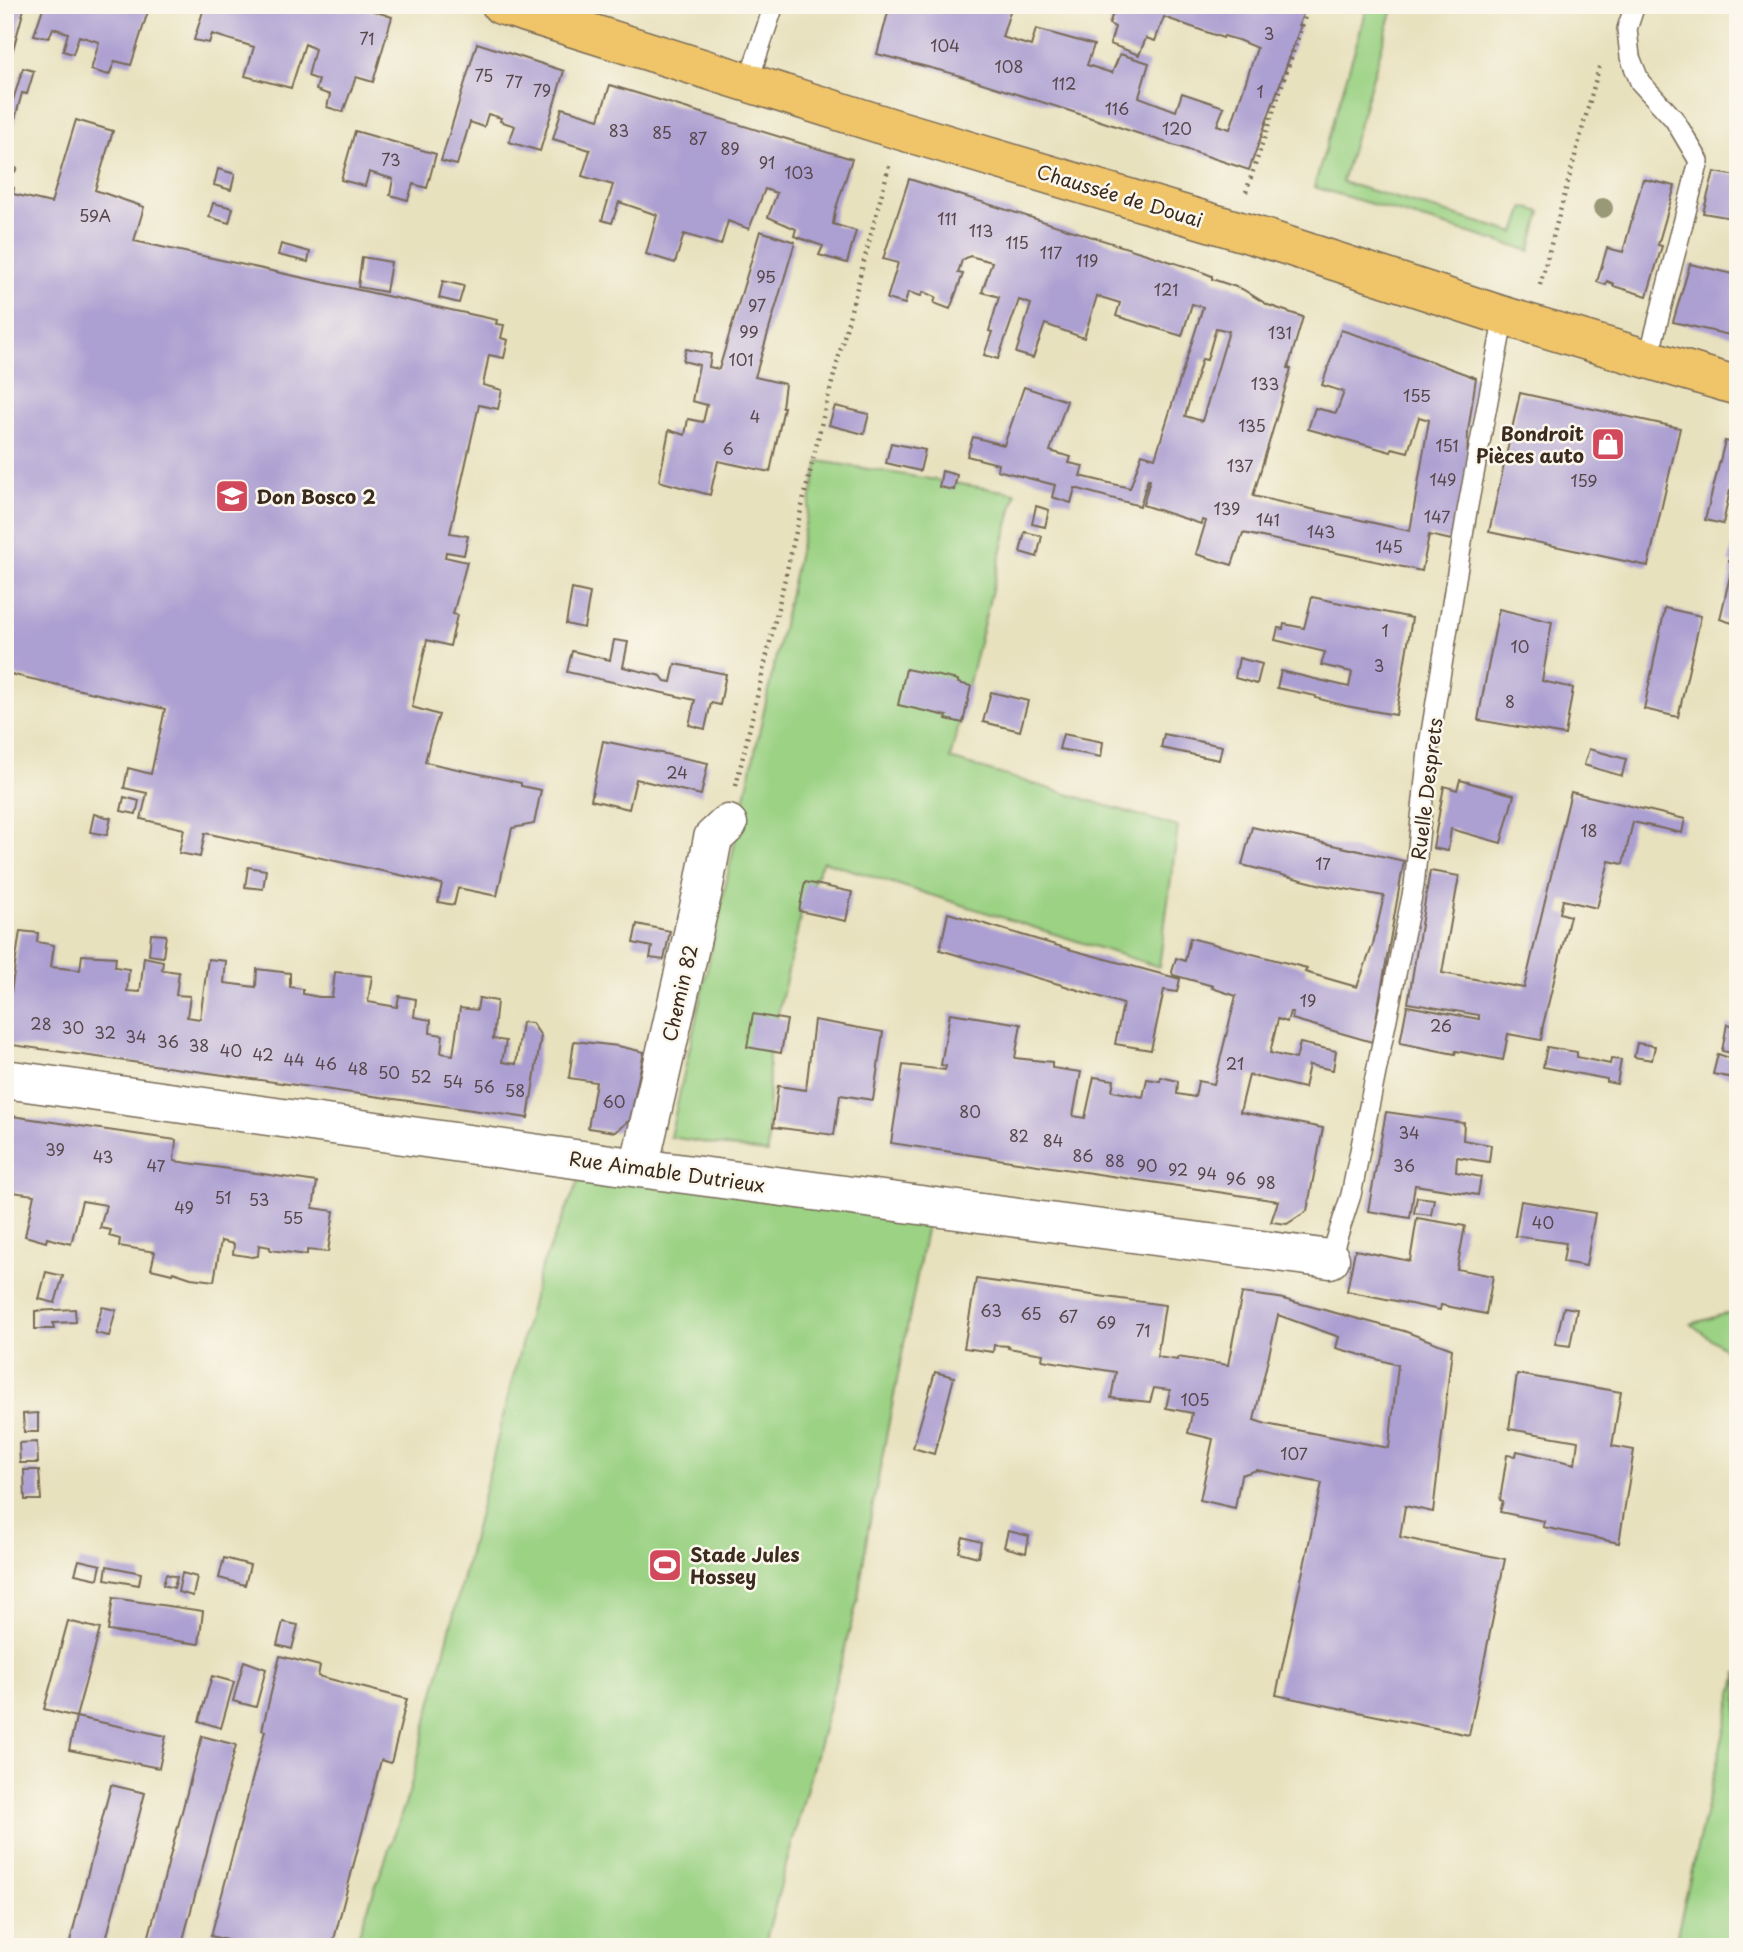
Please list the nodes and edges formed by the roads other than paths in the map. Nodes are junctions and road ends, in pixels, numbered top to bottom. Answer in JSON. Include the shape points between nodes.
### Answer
{"nodes":[{"id":1,"x":501,"y":5,"type":"edge"},
{"id":2,"x":774,"y":5,"type":"edge"},
{"id":3,"x":1635,"y":5,"type":"edge"},
{"id":4,"x":748,"y":82,"type":"junction"},
{"id":5,"x":1517,"y":319,"type":"junction"},
{"id":6,"x":1648,"y":360,"type":"junction"},
{"id":7,"x":1738,"y":386,"type":"edge"},
{"id":8,"x":727,"y":824,"type":"road end"},
{"id":9,"x":5,"y":1079,"type":"edge"},
{"id":10,"x":639,"y":1168,"type":"junction"},
{"id":11,"x":1330,"y":1259,"type":"joint"}],
"edges":[{"from":1,"to":4,"type":"main road","name":"Chaussée de Douai"},
{"from":2,"to":4,"type":"lane"},
{"from":3,"to":6,"type":"lane","via":[[1627,29],[1630,57],[1640,82],[1674,119],[1699,161]]},
{"from":4,"to":5,"type":"main road","name":"Chaussée de Douai"},
{"from":5,"to":6,"type":"main road","name":"Chaussée de Douai"},
{"from":5,"to":11,"type":"lane","name":"Ruelle Desprets","via":[[1467,511],[1428,751],[1414,886],[1351,1195]]},
{"from":6,"to":7,"type":"main road","name":"Chaussée de Douai"},
{"from":8,"to":10,"type":"street","name":"Chemin 82","via":[[713,838]]},
{"from":9,"to":10,"type":"street","name":"Rue Aimable Dutrieux"},
{"from":10,"to":11,"type":"street","name":"Rue Aimable Dutrieux"}]}
